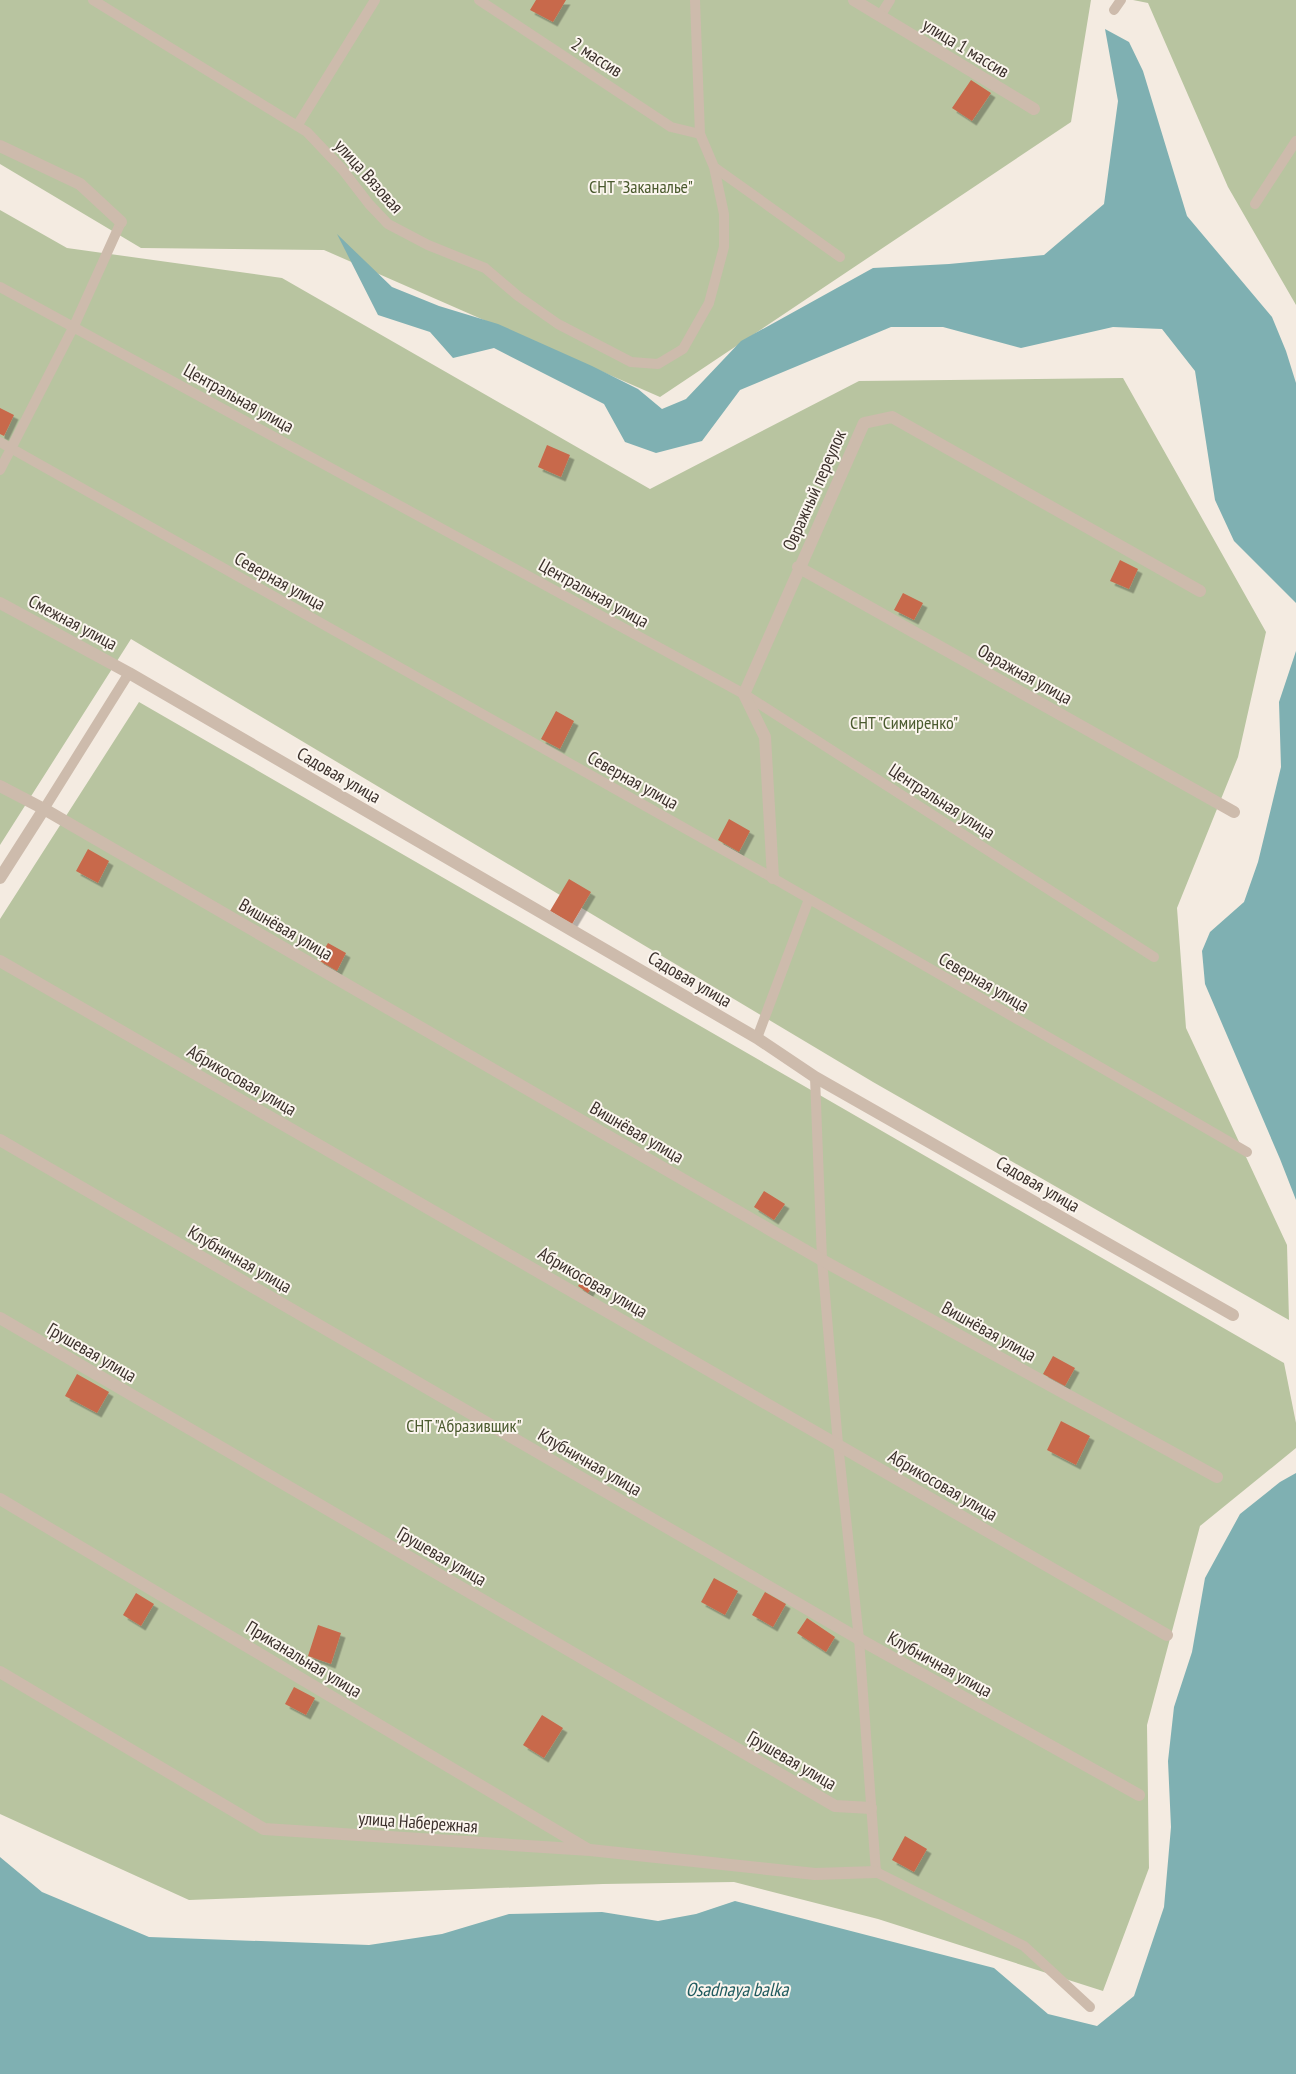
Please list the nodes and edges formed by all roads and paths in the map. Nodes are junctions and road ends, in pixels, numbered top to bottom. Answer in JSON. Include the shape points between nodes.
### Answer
{"nodes":[{"id":1,"x":93,"y":0,"type":"edge"},
{"id":2,"x":375,"y":0,"type":"edge"},
{"id":3,"x":479,"y":0,"type":"edge"},
{"id":4,"x":695,"y":0,"type":"edge"},
{"id":5,"x":854,"y":0,"type":"edge"},
{"id":6,"x":890,"y":0,"type":"edge"},
{"id":7,"x":1121,"y":0,"type":"edge"},
{"id":8,"x":1114,"y":10,"type":"dead end"},
{"id":9,"x":880,"y":16,"type":"junction"},
{"id":10,"x":1034,"y":109,"type":"dead end"},
{"id":11,"x":297,"y":126,"type":"junction"},
{"id":12,"x":700,"y":134,"type":"junction"},
{"id":13,"x":1296,"y":141,"type":"edge"},
{"id":14,"x":0,"y":146,"type":"edge"},
{"id":15,"x":714,"y":167,"type":"junction"},
{"id":16,"x":1255,"y":204,"type":"dead end"},
{"id":17,"x":121,"y":222,"type":"joint"},
{"id":18,"x":840,"y":257,"type":"dead end"},
{"id":19,"x":0,"y":287,"type":"edge"},
{"id":20,"x":74,"y":326,"type":"junction"},
{"id":21,"x":0,"y":442,"type":"edge"},
{"id":22,"x":12,"y":448,"type":"junction"},
{"id":23,"x":0,"y":470,"type":"edge"},
{"id":24,"x":798,"y":567,"type":"junction"},
{"id":25,"x":1200,"y":591,"type":"dead end"},
{"id":26,"x":0,"y":603,"type":"edge"},
{"id":27,"x":129,"y":672,"type":"junction"},
{"id":28,"x":744,"y":694,"type":"junction"},
{"id":29,"x":0,"y":786,"type":"edge"},
{"id":30,"x":44,"y":809,"type":"junction"},
{"id":31,"x":1234,"y":812,"type":"dead end"},
{"id":32,"x":0,"y":878,"type":"edge"},
{"id":33,"x":773,"y":878,"type":"junction"},
{"id":34,"x":809,"y":900,"type":"junction"},
{"id":35,"x":1154,"y":957,"type":"dead end"},
{"id":36,"x":0,"y":960,"type":"edge"},
{"id":37,"x":757,"y":1038,"type":"junction"},
{"id":38,"x":814,"y":1077,"type":"junction"},
{"id":39,"x":0,"y":1140,"type":"edge"},
{"id":40,"x":1247,"y":1152,"type":"dead end"},
{"id":41,"x":822,"y":1260,"type":"junction"},
{"id":42,"x":1233,"y":1315,"type":"dead end"},
{"id":43,"x":0,"y":1318,"type":"edge"},
{"id":44,"x":838,"y":1444,"type":"junction"},
{"id":45,"x":1217,"y":1477,"type":"dead end"},
{"id":46,"x":0,"y":1499,"type":"edge"},
{"id":47,"x":1167,"y":1635,"type":"dead end"},
{"id":48,"x":859,"y":1639,"type":"junction"},
{"id":49,"x":0,"y":1672,"type":"edge"},
{"id":50,"x":1139,"y":1794,"type":"dead end"},
{"id":51,"x":871,"y":1808,"type":"junction"},
{"id":52,"x":590,"y":1850,"type":"junction"},
{"id":53,"x":876,"y":1872,"type":"junction"},
{"id":54,"x":1090,"y":2007,"type":"dead end"}],
"edges":[{"from":1,"to":11,"type":"lane","name":"улица Вязовая"},
{"from":2,"to":11,"type":"lane"},
{"from":3,"to":12,"type":"lane","name":"2 массив","via":[[671,127]]},
{"from":4,"to":12,"type":"lane"},
{"from":5,"to":9,"type":"street","name":"улица 1 массив"},
{"from":6,"to":9,"type":"lane"},
{"from":7,"to":8,"type":"lane"},
{"from":9,"to":10,"type":"street","name":"улица 1 массив"},
{"from":11,"to":15,"type":"lane","name":"улица Вязовая","via":[[307,132],[342,169],[388,224],[428,245],[485,268],[558,324],[631,362],[658,364],[683,349],[709,303],[724,247],[724,214]]},
{"from":12,"to":15,"type":"lane"},
{"from":13,"to":16,"type":"lane"},
{"from":14,"to":17,"type":"street","via":[[80,184]]},
{"from":15,"to":18,"type":"lane"},
{"from":17,"to":20,"type":"lane"},
{"from":19,"to":20,"type":"lane","name":"Центральная улица"},
{"from":20,"to":22,"type":"lane"},
{"from":20,"to":28,"type":"lane","name":"Центральная улица"},
{"from":21,"to":22,"type":"lane","name":"Северная улица"},
{"from":22,"to":23,"type":"lane"},
{"from":22,"to":33,"type":"lane","name":"Северная улица"},
{"from":24,"to":25,"type":"street","name":"Овражный переулок","via":[[864,423],[892,418]]},
{"from":24,"to":28,"type":"street","name":"Овражный переулок"},
{"from":24,"to":31,"type":"street","name":"Овражная улица"},
{"from":26,"to":27,"type":"street","name":"Смежная улица"},
{"from":27,"to":30,"type":"lane"},
{"from":27,"to":37,"type":"street","name":"Садовая улица"},
{"from":28,"to":33,"type":"street","via":[[765,737]]},
{"from":28,"to":35,"type":"lane","name":"Центральная улица"},
{"from":29,"to":30,"type":"street","name":"Вишнёвая улица"},
{"from":30,"to":32,"type":"street"},
{"from":30,"to":41,"type":"street","name":"Вишнёвая улица"},
{"from":33,"to":34,"type":"lane","name":"Северная улица"},
{"from":34,"to":37,"type":"lane"},
{"from":34,"to":40,"type":"lane","name":"Северная улица"},
{"from":36,"to":44,"type":"street","name":"Абрикосовая улица"},
{"from":37,"to":38,"type":"street","name":"Садовая улица"},
{"from":38,"to":41,"type":"lane"},
{"from":38,"to":42,"type":"street","name":"Садовая улица"},
{"from":39,"to":48,"type":"street","name":"Клубничная улица"},
{"from":41,"to":44,"type":"lane"},
{"from":41,"to":45,"type":"street","name":"Вишнёвая улица"},
{"from":43,"to":51,"type":"street","name":"Грушевая улица","via":[[835,1806]]},
{"from":44,"to":47,"type":"street","name":"Абрикосовая улица"},
{"from":44,"to":48,"type":"lane"},
{"from":46,"to":52,"type":"street","name":"Приканальная улица"},
{"from":48,"to":50,"type":"street","name":"Клубничная улица"},
{"from":48,"to":51,"type":"lane"},
{"from":49,"to":52,"type":"street","name":"улица Набережная","via":[[264,1829]]},
{"from":51,"to":53,"type":"lane"},
{"from":52,"to":53,"type":"street","name":"улица Набережная","via":[[815,1874]]},
{"from":53,"to":54,"type":"lane","via":[[1024,1946]]}]}
